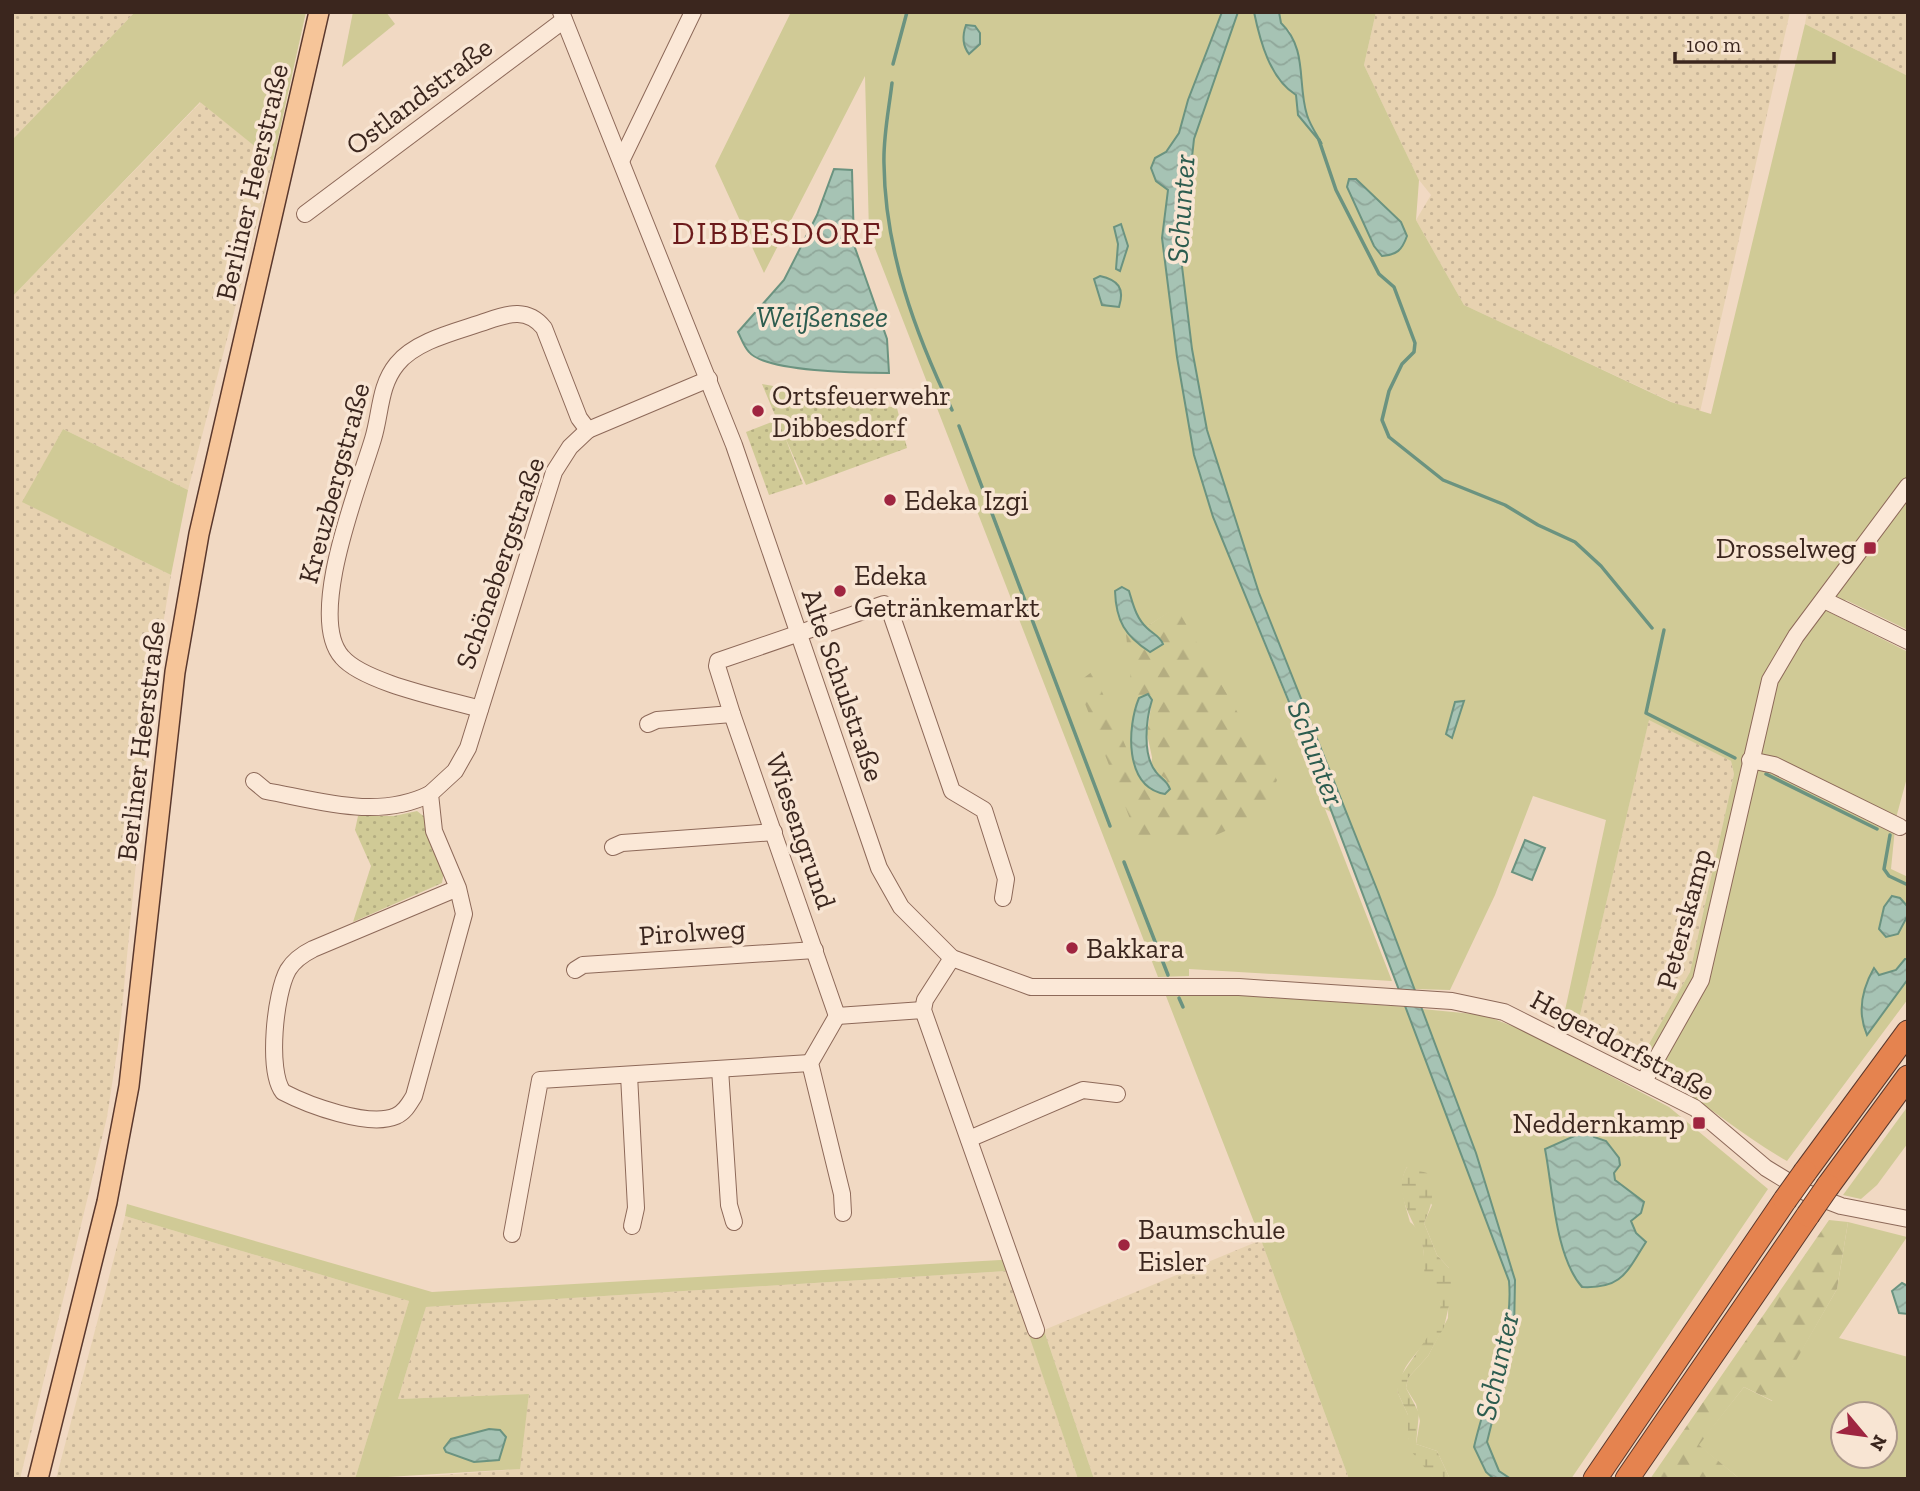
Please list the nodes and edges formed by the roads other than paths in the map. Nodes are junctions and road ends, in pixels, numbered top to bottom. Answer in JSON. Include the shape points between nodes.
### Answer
{"nodes":[{"id":1,"x":319,"y":12,"type":"edge"},
{"id":2,"x":693,"y":12,"type":"edge"},
{"id":3,"x":562,"y":16,"type":"edge"},
{"id":4,"x":622,"y":159,"type":"junction"},
{"id":5,"x":305,"y":214,"type":"dead end"},
{"id":6,"x":709,"y":379,"type":"junction"},
{"id":7,"x":588,"y":430,"type":"junction"},
{"id":8,"x":1908,"y":486,"type":"edge"},
{"id":9,"x":1824,"y":600,"type":"junction"},
{"id":10,"x":796,"y":633,"type":"junction"},
{"id":11,"x":1908,"y":641,"type":"edge"},
{"id":12,"x":480,"y":709,"type":"junction"},
{"id":13,"x":732,"y":714,"type":"junction"},
{"id":14,"x":648,"y":724,"type":"dead end"},
{"id":15,"x":1750,"y":760,"type":"junction"},
{"id":16,"x":254,"y":781,"type":"dead end"},
{"id":17,"x":430,"y":794,"type":"junction"},
{"id":18,"x":1900,"y":827,"type":"dead end"},
{"id":19,"x":774,"y":832,"type":"junction"},
{"id":20,"x":613,"y":847,"type":"dead end"},
{"id":21,"x":458,"y":888,"type":"junction"},
{"id":22,"x":1003,"y":898,"type":"dead end"},
{"id":23,"x":815,"y":950,"type":"junction"},
{"id":24,"x":952,"y":958,"type":"junction"},
{"id":25,"x":575,"y":970,"type":"dead end"},
{"id":26,"x":1372,"y":995,"type":"joint"},
{"id":27,"x":923,"y":1010,"type":"junction"},
{"id":28,"x":837,"y":1016,"type":"junction"},
{"id":29,"x":1908,"y":1032,"type":"edge"},
{"id":30,"x":810,"y":1063,"type":"junction"},
{"id":31,"x":720,"y":1069,"type":"junction"},
{"id":32,"x":629,"y":1075,"type":"junction"},
{"id":33,"x":1908,"y":1077,"type":"edge"},
{"id":34,"x":1644,"y":1081,"type":"junction"},
{"id":35,"x":1118,"y":1094,"type":"dead end"},
{"id":36,"x":969,"y":1139,"type":"junction"},
{"id":37,"x":843,"y":1213,"type":"dead end"},
{"id":38,"x":1908,"y":1219,"type":"edge"},
{"id":39,"x":734,"y":1222,"type":"dead end"},
{"id":40,"x":632,"y":1226,"type":"dead end"},
{"id":41,"x":512,"y":1234,"type":"dead end"},
{"id":42,"x":1036,"y":1330,"type":"dead end"},
{"id":43,"x":38,"y":1479,"type":"edge"},
{"id":44,"x":1595,"y":1479,"type":"edge"},
{"id":45,"x":1627,"y":1479,"type":"edge"}],
"edges":[{"from":1,"to":43,"type":"main road","name":"Berliner Heerstraße","via":[[197,548],[175,672],[129,1086],[107,1202]]},
{"from":2,"to":4,"type":"street"},
{"from":3,"to":4,"type":"street","name":"Alte Schulstraße"},
{"from":3,"to":5,"type":"street","name":"Ostlandstraße"},
{"from":4,"to":6,"type":"street","name":"Alte Schulstraße"},
{"from":6,"to":7,"type":"street","name":"Schönebergstraße"},
{"from":6,"to":10,"type":"street","name":"Alte Schulstraße"},
{"from":7,"to":12,"type":"street","name":"Schönebergstraße","via":[[562,457],[549,484]]},
{"from":7,"to":12,"type":"street","name":"Kreuzbergstraße","via":[[579,418],[544,328],[522,313],[488,321],[407,353],[387,379],[346,517],[330,602],[330,636],[341,657],[359,671]]},
{"from":8,"to":9,"type":"street","name":"Peterskamp"},
{"from":9,"to":11,"type":"street"},
{"from":9,"to":15,"type":"street","name":"Peterskamp","via":[[1774,671]]},
{"from":10,"to":13,"type":"street","name":"Wiesengrund","via":[[718,661]]},
{"from":10,"to":22,"type":"street","via":[[879,603],[889,608],[952,791],[984,810],[1006,879]]},
{"from":10,"to":24,"type":"street","name":"Alte Schulstraße","via":[[878,868],[901,907]]},
{"from":12,"to":17,"type":"street","name":"Schönebergstraße","via":[[463,759]]},
{"from":13,"to":14,"type":"street"},
{"from":13,"to":19,"type":"street","name":"Wiesengrund"},
{"from":15,"to":18,"type":"street","via":[[1774,765]]},
{"from":15,"to":34,"type":"street","name":"Peterskamp","via":[[1701,980]]},
{"from":16,"to":17,"type":"street","name":"Schönebergstraße","via":[[266,791],[381,809]]},
{"from":17,"to":21,"type":"street","via":[[434,831]]},
{"from":19,"to":20,"type":"street"},
{"from":19,"to":23,"type":"street","name":"Wiesengrund"},
{"from":21,"to":21,"type":"street","via":[[464,914],[460,937],[414,1096],[398,1115],[359,1118],[283,1092],[273,1065],[283,981],[289,969],[303,954]]},
{"from":23,"to":25,"type":"street","name":"Pirolweg","via":[[583,965]]},
{"from":23,"to":28,"type":"street","name":"Wiesengrund"},
{"from":24,"to":26,"type":"street","name":"Alte Schulstraße","via":[[1031,987],[1184,985]]},
{"from":24,"to":27,"type":"street"},
{"from":26,"to":34,"type":"street","name":"Hegerdorfstraße","via":[[1472,1004],[1504,1012]]},
{"from":27,"to":28,"type":"street"},
{"from":27,"to":36,"type":"street"},
{"from":28,"to":30,"type":"street"},
{"from":29,"to":44,"type":"highway","bridge":true,"via":[[1658,1381]]},
{"from":30,"to":31,"type":"street"},
{"from":30,"to":37,"type":"street"},
{"from":31,"to":32,"type":"street"},
{"from":31,"to":39,"type":"street"},
{"from":32,"to":40,"type":"street","via":[[636,1208]]},
{"from":32,"to":41,"type":"street","via":[[540,1080]]},
{"from":33,"to":45,"type":"highway","bridge":true},
{"from":34,"to":38,"type":"street","name":"Hegerdorfstraße","via":[[1695,1108],[1766,1168],[1807,1193],[1841,1206]]},
{"from":35,"to":36,"type":"street","via":[[1083,1090]]},
{"from":36,"to":42,"type":"street"}]}
